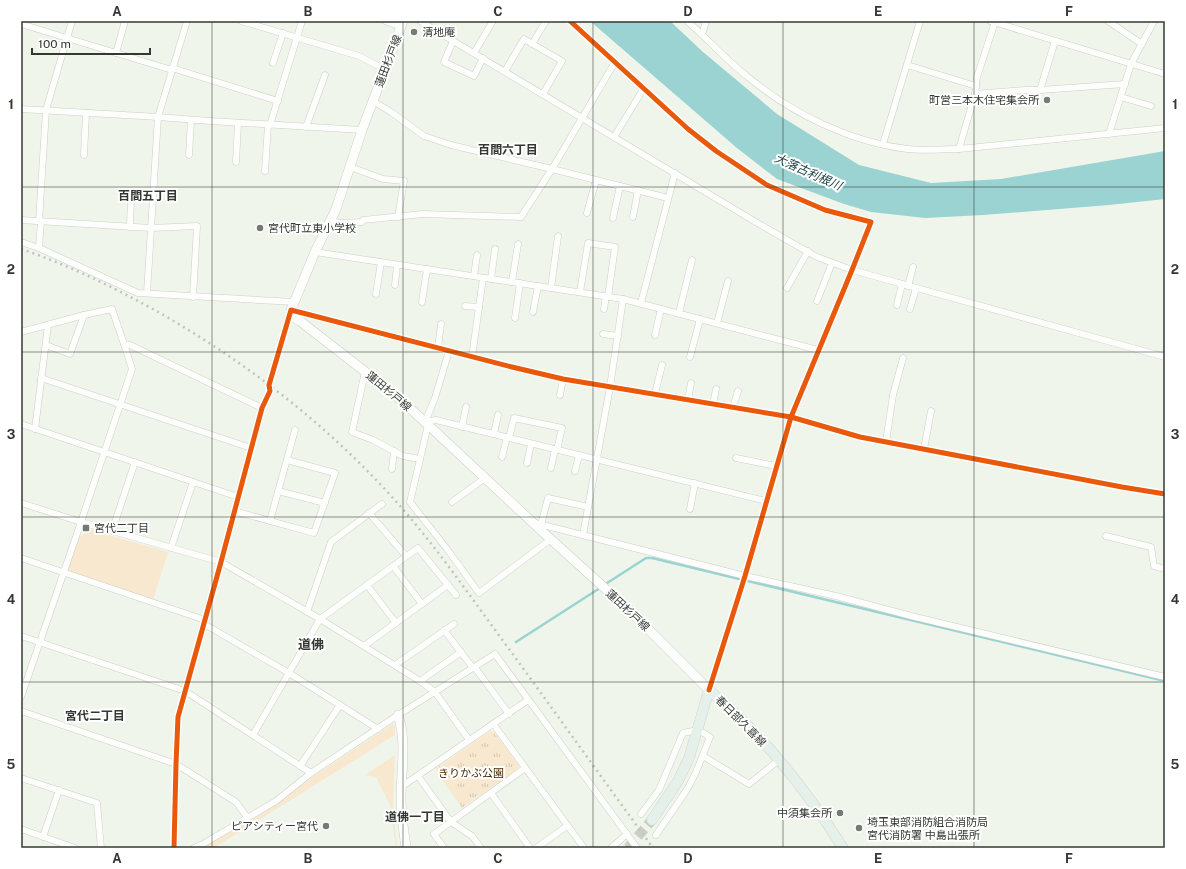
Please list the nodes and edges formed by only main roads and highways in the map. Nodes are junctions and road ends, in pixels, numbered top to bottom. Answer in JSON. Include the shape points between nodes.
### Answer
{"nodes":[{"id":1,"x":402,"y":24,"type":"edge"},
{"id":2,"x":709,"y":690,"type":"junction"},
{"id":3,"x":398,"y":715,"type":"road end"},
{"id":4,"x":652,"y":820,"type":"tunnel mouth"},
{"id":5,"x":406,"y":848,"type":"edge"},
{"id":6,"x":843,"y":848,"type":"edge"}],
"edges":[{"from":1,"to":2,"type":"main road","name":"蓮田杉戸線","via":[[362,130],[336,209],[293,306],[293,317],[395,395],[427,423],[630,611]]},
{"from":2,"to":4,"type":"main road","name":"春日部久喜線","via":[[689,758]]},
{"from":2,"to":6,"type":"main road","name":"春日部久喜線","via":[[742,720],[779,760],[811,800]]},
{"from":3,"to":5,"type":"main road","via":[[403,736],[401,787]]}]}
